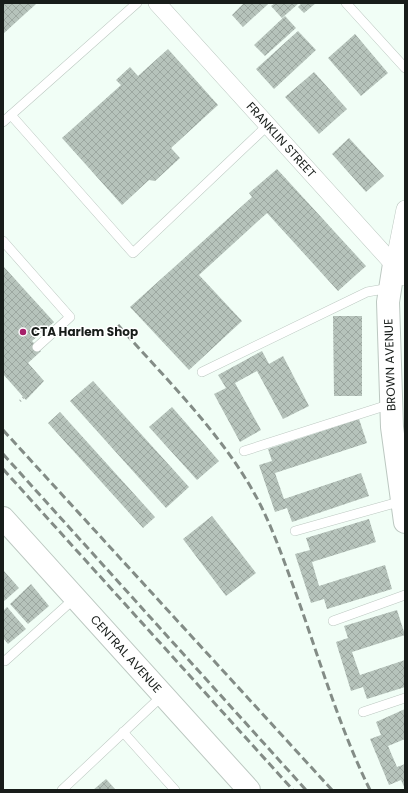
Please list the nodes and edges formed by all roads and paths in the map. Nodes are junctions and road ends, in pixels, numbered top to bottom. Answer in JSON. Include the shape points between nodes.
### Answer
{"nodes":[{"id":1,"x":137,"y":3,"type":"edge"},
{"id":2,"x":157,"y":3,"type":"edge"},
{"id":3,"x":346,"y":3,"type":"edge"},
{"id":4,"x":405,"y":68,"type":"edge"},
{"id":5,"x":11,"y":115,"type":"junction"},
{"id":6,"x":3,"y":122,"type":"edge"},
{"id":7,"x":268,"y":125,"type":"junction"},
{"id":8,"x":405,"y":209,"type":"edge"},
{"id":9,"x":3,"y":241,"type":"edge"},
{"id":10,"x":399,"y":271,"type":"edge"},
{"id":11,"x":37,"y":346,"type":"dead end"},
{"id":12,"x":202,"y":372,"type":"dead end"},
{"id":13,"x":24,"y":397,"type":"dead end"},
{"id":14,"x":20,"y":400,"type":"dead end"},
{"id":15,"x":391,"y":404,"type":"junction"},
{"id":16,"x":244,"y":451,"type":"dead end"},
{"id":17,"x":402,"y":501,"type":"junction"},
{"id":18,"x":405,"y":522,"type":"edge"},
{"id":19,"x":8,"y":528,"type":"edge"},
{"id":20,"x":295,"y":531,"type":"dead end"},
{"id":21,"x":405,"y":595,"type":"edge"},
{"id":22,"x":75,"y":598,"type":"junction"},
{"id":23,"x":333,"y":621,"type":"dead end"},
{"id":24,"x":5,"y":661,"type":"dead end"},
{"id":25,"x":163,"y":694,"type":"junction"},
{"id":26,"x":405,"y":698,"type":"edge"},
{"id":27,"x":363,"y":712,"type":"dead end"},
{"id":28,"x":123,"y":732,"type":"junction"},
{"id":29,"x":62,"y":790,"type":"edge"},
{"id":30,"x":175,"y":790,"type":"edge"},
{"id":31,"x":249,"y":790,"type":"edge"}],
"edges":[{"from":1,"to":5,"type":"lane"},
{"from":2,"to":7,"type":"street","name":"FRANKLIN STREET"},
{"from":3,"to":4,"type":"lane"},
{"from":5,"to":6,"type":"lane"},
{"from":5,"to":7,"type":"lane","via":[[133,253]]},
{"from":7,"to":10,"type":"street","name":"FRANKLIN STREET"},
{"from":8,"to":10,"type":"street","name":"BROWN AVENUE"},
{"from":9,"to":11,"type":"lane","via":[[70,316]]},
{"from":10,"to":12,"type":"lane","via":[[367,292]]},
{"from":10,"to":15,"type":"street","name":"BROWN AVENUE","via":[[388,302]]},
{"from":13,"to":14,"type":"path"},
{"from":15,"to":16,"type":"lane"},
{"from":15,"to":17,"type":"street","name":"BROWN AVENUE"},
{"from":17,"to":18,"type":"street","name":"BROWN AVENUE"},
{"from":17,"to":20,"type":"lane"},
{"from":19,"to":22,"type":"street","name":"CENTRAL AVENUE"},
{"from":21,"to":23,"type":"lane"},
{"from":22,"to":24,"type":"lane"},
{"from":22,"to":25,"type":"street","name":"CENTRAL AVENUE"},
{"from":25,"to":28,"type":"lane"},
{"from":25,"to":31,"type":"street","name":"CENTRAL AVENUE"},
{"from":26,"to":27,"type":"lane"},
{"from":28,"to":29,"type":"lane"},
{"from":28,"to":30,"type":"lane"}]}
